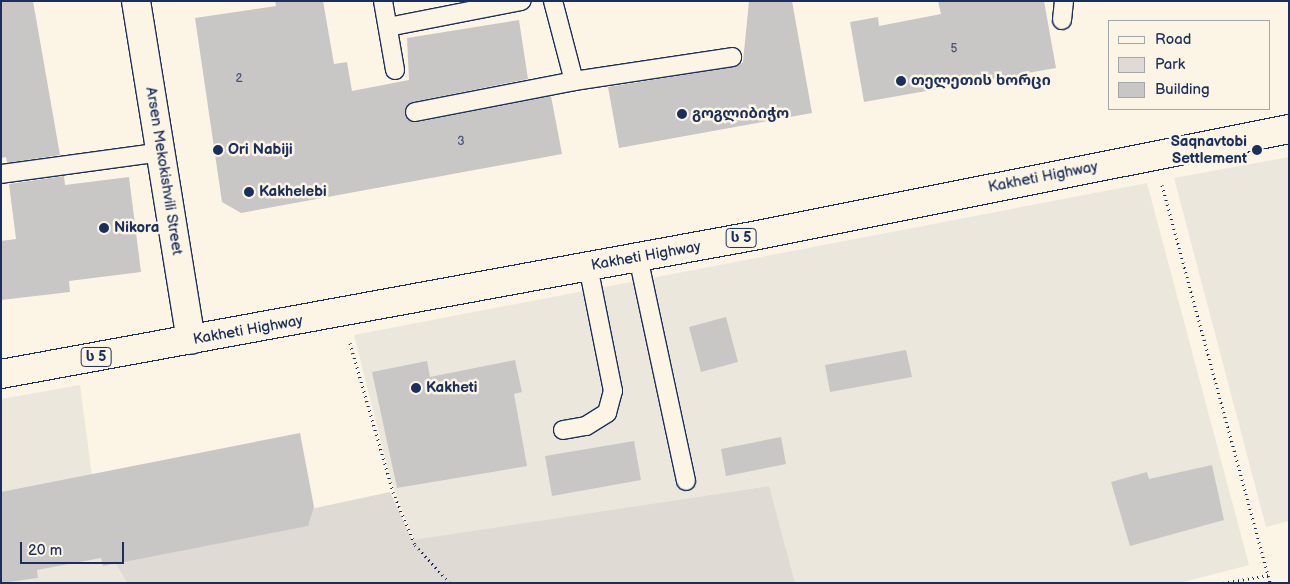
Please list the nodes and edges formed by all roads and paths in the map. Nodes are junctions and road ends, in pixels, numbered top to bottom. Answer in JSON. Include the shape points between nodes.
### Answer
{"nodes":[{"id":1,"x":136,"y":1,"type":"edge"},
{"id":2,"x":383,"y":1,"type":"edge"},
{"id":3,"x":521,"y":1,"type":"edge"},
{"id":4,"x":553,"y":1,"type":"edge"},
{"id":5,"x":1064,"y":1,"type":"edge"},
{"id":6,"x":1062,"y":20,"type":"dead end"},
{"id":7,"x":388,"y":27,"type":"junction"},
{"id":8,"x":732,"y":57,"type":"dead end"},
{"id":9,"x":395,"y":70,"type":"dead end"},
{"id":10,"x":574,"y":81,"type":"junction"},
{"id":11,"x":415,"y":112,"type":"dead end"},
{"id":12,"x":1289,"y":129,"type":"edge"},
{"id":13,"x":160,"y":152,"type":"junction"},
{"id":14,"x":1154,"y":155,"type":"junction"},
{"id":15,"x":1,"y":174,"type":"edge"},
{"id":16,"x":638,"y":257,"type":"junction"},
{"id":17,"x":588,"y":266,"type":"junction"},
{"id":18,"x":343,"y":312,"type":"junction"},
{"id":19,"x":191,"y":340,"type":"junction"},
{"id":20,"x":1,"y":374,"type":"edge"},
{"id":21,"x":564,"y":430,"type":"dead end"},
{"id":22,"x":686,"y":481,"type":"dead end"},
{"id":23,"x":1269,"y":575,"type":"junction"},
{"id":24,"x":450,"y":583,"type":"edge"},
{"id":25,"x":1223,"y":583,"type":"edge"},
{"id":26,"x":1270,"y":583,"type":"edge"}],
"edges":[{"from":1,"to":13,"type":"main road","name":"Arsen Mekokishvili Street"},
{"from":2,"to":7,"type":"lane"},
{"from":3,"to":7,"type":"lane"},
{"from":4,"to":10,"type":"lane"},
{"from":5,"to":6,"type":"lane"},
{"from":7,"to":9,"type":"lane"},
{"from":8,"to":10,"type":"lane"},
{"from":10,"to":11,"type":"lane"},
{"from":12,"to":14,"type":"main road","name":"Kakheti Highway","number":"ს 5"},
{"from":13,"to":15,"type":"lane"},
{"from":13,"to":19,"type":"main road","name":"Arsen Mekokishvili Street"},
{"from":14,"to":16,"type":"main road","name":"Kakheti Highway","number":"ს 5"},
{"from":14,"to":23,"type":"path"},
{"from":16,"to":17,"type":"main road","name":"Kakheti Highway","number":"ს 5"},
{"from":16,"to":22,"type":"lane"},
{"from":17,"to":18,"type":"main road","name":"Kakheti Highway","number":"ს 5"},
{"from":17,"to":21,"type":"lane","via":[[613,391],[607,413],[586,426]]},
{"from":18,"to":19,"type":"main road","name":"Kakheti Highway","number":"ს 5"},
{"from":18,"to":24,"type":"path","via":[[393,492],[415,546]]},
{"from":19,"to":20,"type":"main road","name":"Kakheti Highway","number":"ს 5"},
{"from":23,"to":25,"type":"path"},
{"from":23,"to":26,"type":"path"}]}
